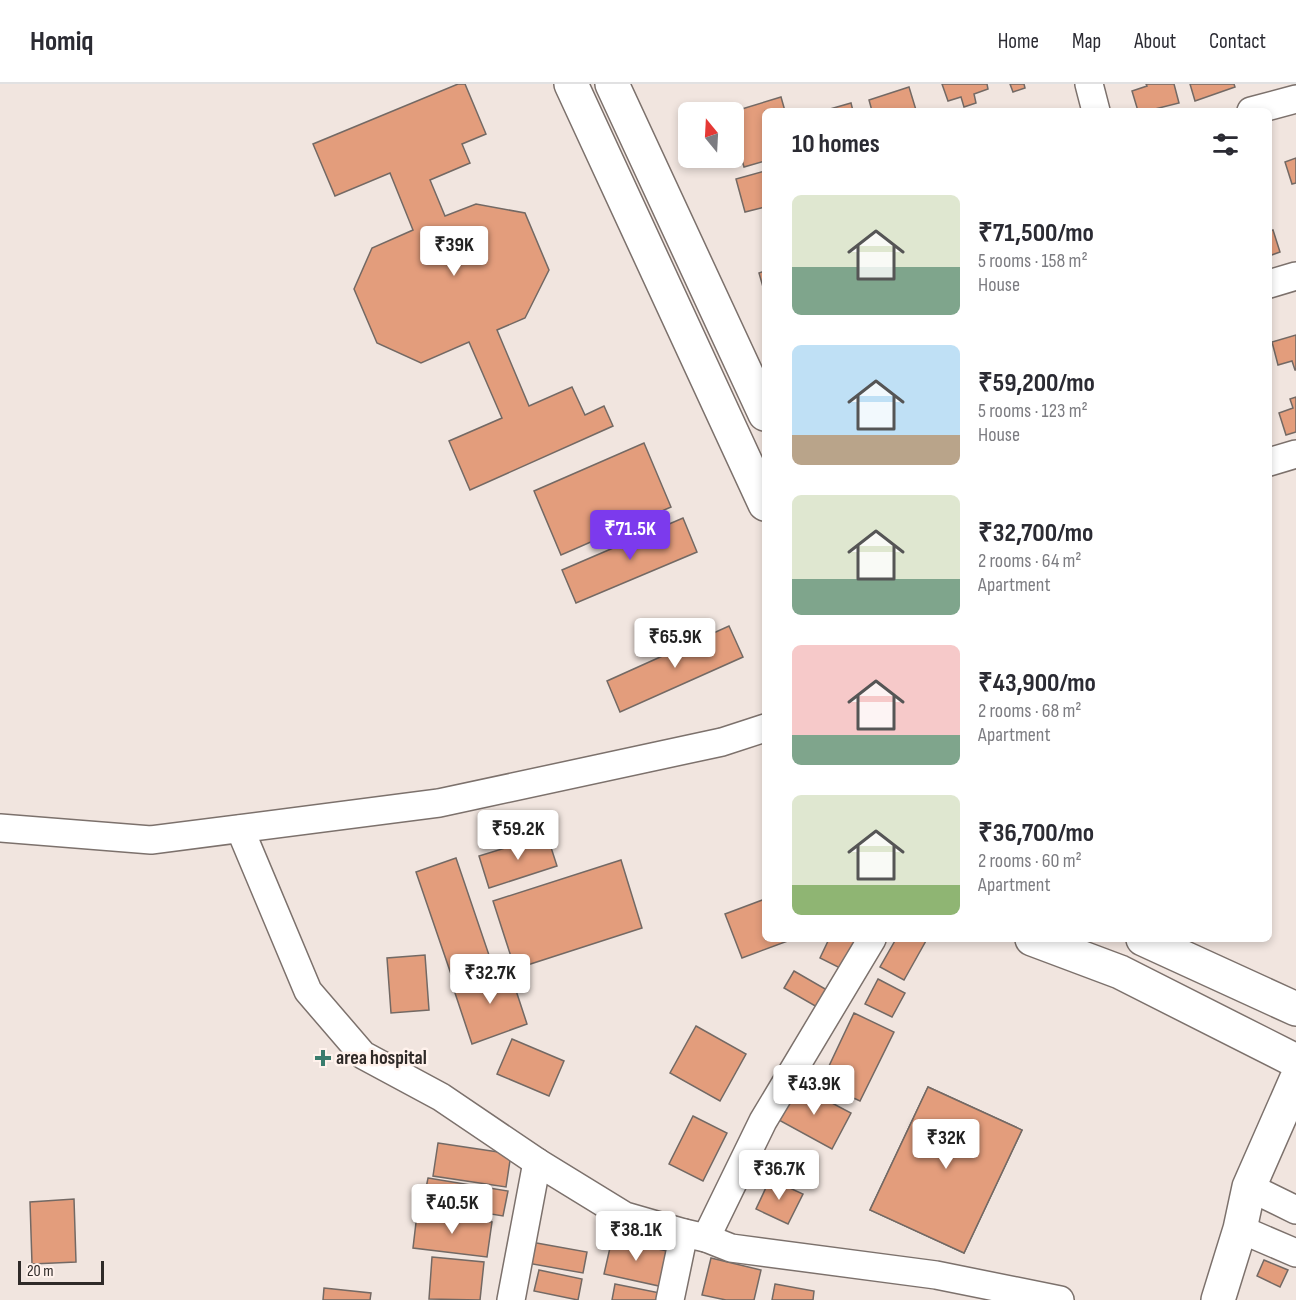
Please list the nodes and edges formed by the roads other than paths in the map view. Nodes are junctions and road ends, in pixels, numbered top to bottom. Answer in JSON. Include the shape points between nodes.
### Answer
{"nodes":[{"id":1,"x":571,"y":84,"type":"edge"},
{"id":2,"x":612,"y":84,"type":"edge"},
{"id":3,"x":1089,"y":84,"type":"edge"},
{"id":4,"x":1296,"y":99,"type":"edge"},
{"id":5,"x":1095,"y":108,"type":"edge"},
{"id":6,"x":1262,"y":108,"type":"edge"},
{"id":7,"x":1296,"y":276,"type":"edge"},
{"id":8,"x":1272,"y":283,"type":"edge"},
{"id":9,"x":762,"y":408,"type":"edge"},
{"id":10,"x":1296,"y":454,"type":"edge"},
{"id":11,"x":1272,"y":461,"type":"edge"},
{"id":12,"x":762,"y":498,"type":"edge"},
{"id":13,"x":762,"y":729,"type":"edge"},
{"id":14,"x":0,"y":828,"type":"edge"},
{"id":15,"x":240,"y":829,"type":"junction"},
{"id":16,"x":870,"y":942,"type":"edge"},
{"id":17,"x":1040,"y":942,"type":"edge"},
{"id":18,"x":1150,"y":942,"type":"edge"},
{"id":19,"x":1296,"y":1009,"type":"edge"},
{"id":20,"x":1296,"y":1061,"type":"edge"},
{"id":21,"x":1296,"y":1080,"type":"edge"},
{"id":22,"x":537,"y":1162,"type":"junction"},
{"id":23,"x":1249,"y":1187,"type":"junction"},
{"id":24,"x":1296,"y":1210,"type":"edge"},
{"id":25,"x":1239,"y":1228,"type":"junction"},
{"id":26,"x":695,"y":1235,"type":"junction"},
{"id":27,"x":1296,"y":1253,"type":"edge"},
{"id":28,"x":511,"y":1300,"type":"edge"},
{"id":29,"x":670,"y":1300,"type":"edge"},
{"id":30,"x":1060,"y":1300,"type":"edge"},
{"id":31,"x":1218,"y":1300,"type":"edge"}],
"edges":[{"from":1,"to":12,"type":"main road"},
{"from":2,"to":9,"type":"main road"},
{"from":3,"to":5,"type":"street"},
{"from":4,"to":6,"type":"street"},
{"from":7,"to":8,"type":"street"},
{"from":10,"to":11,"type":"street"},
{"from":13,"to":15,"type":"street","via":[[722,742],[440,803]]},
{"from":14,"to":15,"type":"street","via":[[151,840]]},
{"from":15,"to":22,"type":"street","via":[[308,991],[363,1055],[441,1097]]},
{"from":16,"to":26,"type":"street"},
{"from":17,"to":20,"type":"main road","via":[[1120,972]]},
{"from":18,"to":19,"type":"main road"},
{"from":21,"to":23,"type":"main road"},
{"from":22,"to":26,"type":"street","via":[[625,1216]]},
{"from":22,"to":28,"type":"street"},
{"from":23,"to":24,"type":"street"},
{"from":23,"to":25,"type":"main road"},
{"from":25,"to":27,"type":"street"},
{"from":25,"to":31,"type":"main road"},
{"from":26,"to":29,"type":"street"},
{"from":26,"to":30,"type":"street","via":[[731,1248],[936,1275]]}]}
